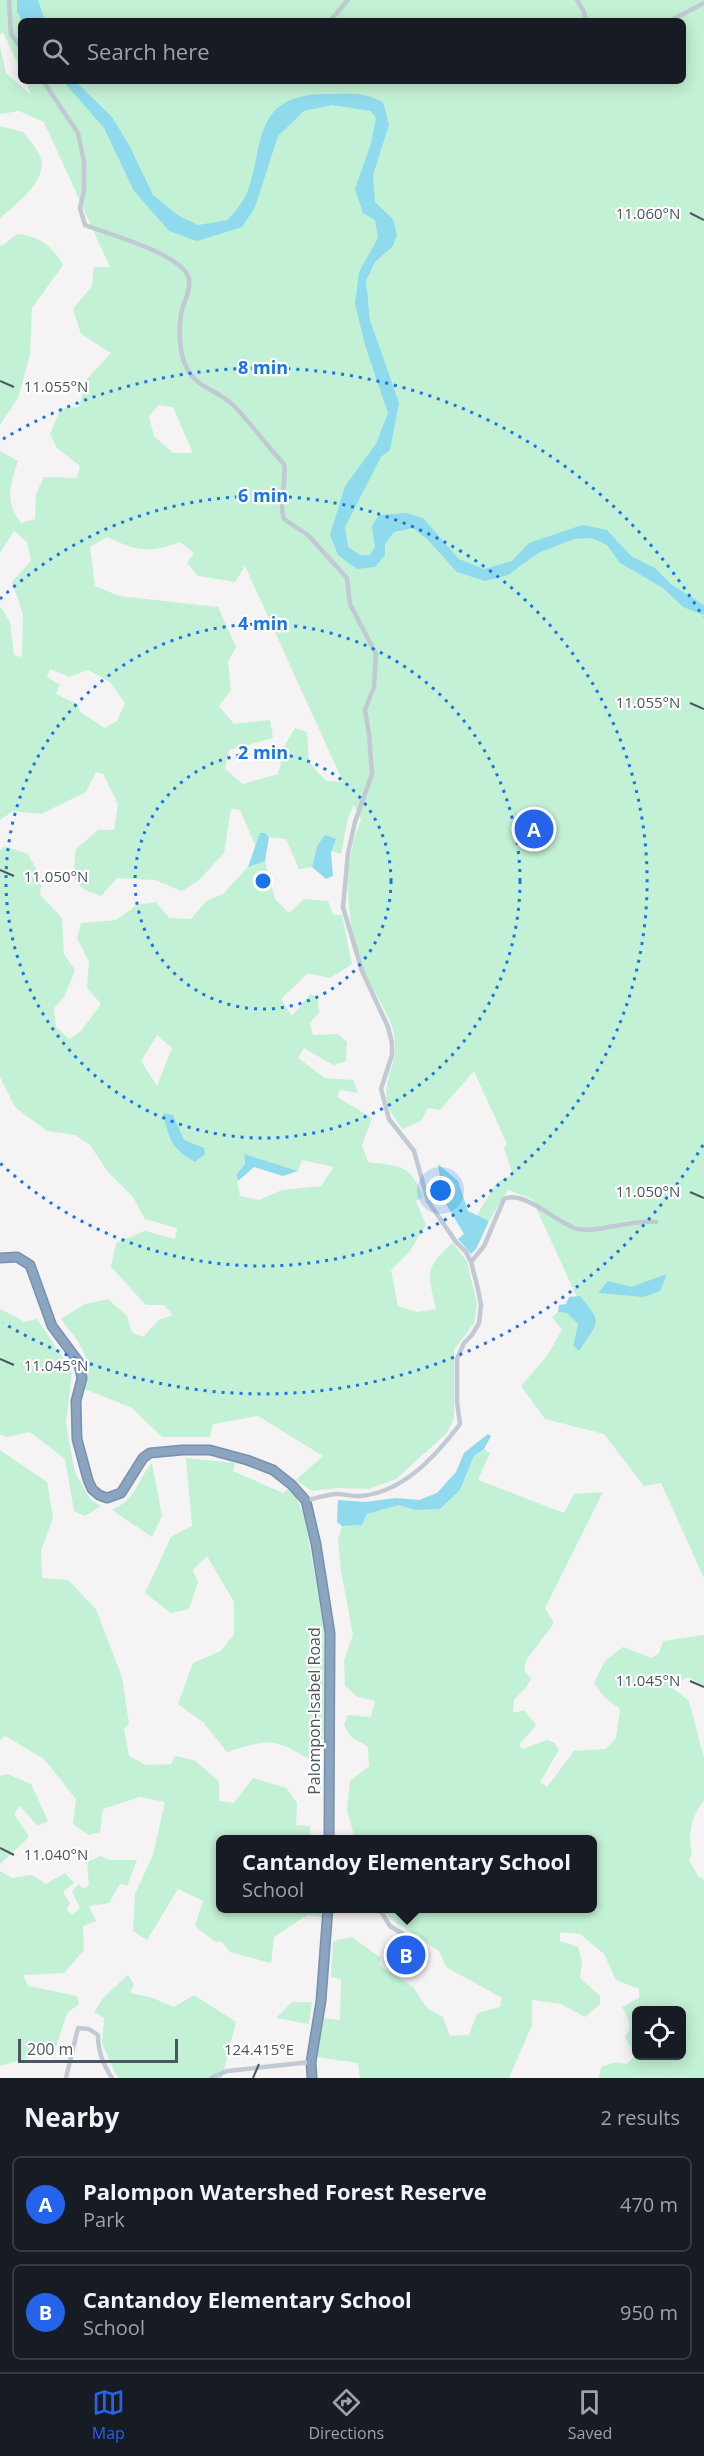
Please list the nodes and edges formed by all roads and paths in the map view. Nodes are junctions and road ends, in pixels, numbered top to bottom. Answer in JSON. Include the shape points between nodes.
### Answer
{"nodes":[{"id":1,"x":9,"y":0,"type":"edge"},
{"id":2,"x":348,"y":0,"type":"edge"},
{"id":3,"x":577,"y":0,"type":"edge"},
{"id":4,"x":704,"y":3,"type":"edge"},
{"id":5,"x":333,"y":18,"type":"edge"},
{"id":6,"x":585,"y":18,"type":"edge"},
{"id":7,"x":676,"y":18,"type":"edge"},
{"id":8,"x":18,"y":44,"type":"edge"},
{"id":9,"x":45,"y":84,"type":"edge"},
{"id":10,"x":656,"y":1222,"type":"dead end"},
{"id":11,"x":0,"y":1258,"type":"edge"},
{"id":12,"x":471,"y":1262,"type":"junction"},
{"id":13,"x":306,"y":1501,"type":"junction"},
{"id":14,"x":329,"y":1835,"type":"edge"},
{"id":15,"x":330,"y":1913,"type":"edge"},
{"id":16,"x":383,"y":1913,"type":"edge"},
{"id":17,"x":422,"y":1946,"type":"dead end"},
{"id":18,"x":310,"y":2061,"type":"junction"},
{"id":19,"x":66,"y":2078,"type":"edge"},
{"id":20,"x":112,"y":2078,"type":"edge"},
{"id":21,"x":211,"y":2078,"type":"edge"},
{"id":22,"x":312,"y":2078,"type":"edge"}],
"edges":[{"from":1,"to":8,"type":"street","via":[[11,34]]},
{"from":2,"to":5,"type":"street"},
{"from":3,"to":6,"type":"street"},
{"from":4,"to":7,"type":"street"},
{"from":9,"to":12,"type":"street","via":[[78,134],[84,162],[80,208],[85,225],[137,242],[163,255],[188,276],[189,290],[180,326],[184,363],[202,387],[231,403],[284,464],[284,519],[309,535],[347,578],[350,604],[376,654],[374,687],[365,710],[372,774],[348,853],[343,907],[362,971],[392,1043],[381,1089],[389,1119],[414,1151],[434,1214]]},
{"from":10,"to":12,"type":"street","via":[[640,1220],[588,1231],[576,1229],[519,1196],[511,1196],[504,1199],[484,1246]]},
{"from":11,"to":13,"type":"highway","via":[[17,1257],[30,1265],[52,1326],[78,1361],[82,1378],[76,1401],[77,1439],[88,1480],[99,1495],[107,1498],[121,1493],[150,1453],[210,1450],[273,1470]]},
{"from":12,"to":13,"type":"street","via":[[482,1305],[479,1323],[457,1359],[460,1424],[418,1471],[399,1484],[370,1495],[335,1494]]},
{"from":13,"to":14,"type":"highway","name":"Palompon-Isabel Road","via":[[330,1633]]},
{"from":15,"to":18,"type":"highway","via":[[321,2001]]},
{"from":16,"to":17,"type":"street","via":[[398,1932]]},
{"from":18,"to":21,"type":"street","via":[[227,2071]]},
{"from":18,"to":22,"type":"highway"},
{"from":19,"to":20,"type":"street","via":[[78,2028],[98,2035],[104,2066]]}]}
